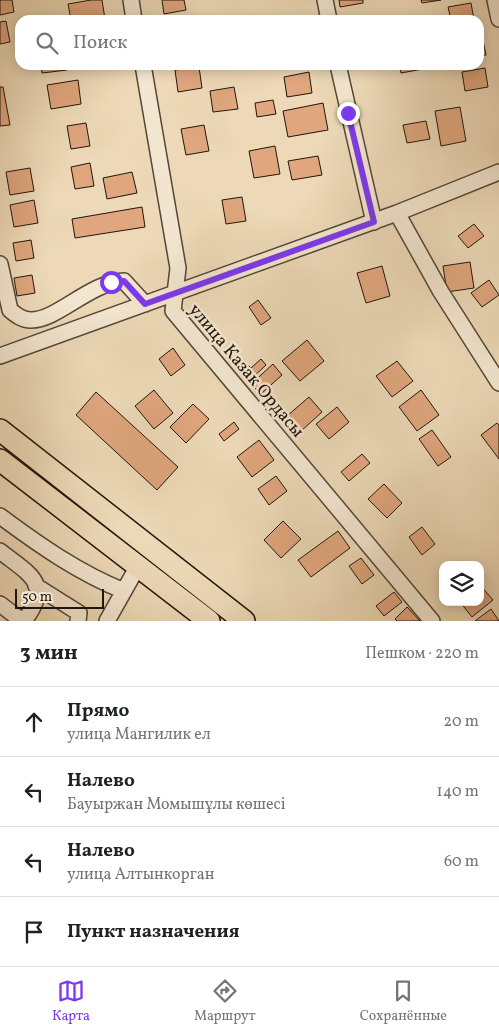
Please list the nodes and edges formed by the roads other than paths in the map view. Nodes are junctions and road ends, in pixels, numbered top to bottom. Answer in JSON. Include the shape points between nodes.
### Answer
{"nodes":[{"id":1,"x":131,"y":0,"type":"edge"},
{"id":2,"x":325,"y":0,"type":"edge"},
{"id":3,"x":495,"y":0,"type":"edge"},
{"id":4,"x":133,"y":15,"type":"edge"},
{"id":5,"x":328,"y":15,"type":"edge"},
{"id":6,"x":499,"y":19,"type":"edge"},
{"id":7,"x":144,"y":70,"type":"edge"},
{"id":8,"x":339,"y":70,"type":"edge"},
{"id":9,"x":499,"y":172,"type":"edge"},
{"id":10,"x":397,"y":214,"type":"junction"},
{"id":11,"x":374,"y":222,"type":"junction"},
{"id":12,"x":0,"y":264,"type":"edge"},
{"id":13,"x":174,"y":293,"type":"junction"},
{"id":14,"x":145,"y":304,"type":"junction"},
{"id":15,"x":0,"y":356,"type":"edge"},
{"id":16,"x":499,"y":383,"type":"edge"},
{"id":17,"x":0,"y":430,"type":"edge"},
{"id":18,"x":0,"y":460,"type":"edge"},
{"id":19,"x":0,"y":516,"type":"edge"},
{"id":20,"x":0,"y":551,"type":"edge"},
{"id":21,"x":138,"y":566,"type":"junction"},
{"id":22,"x":36,"y":586,"type":"junction"},
{"id":23,"x":124,"y":591,"type":"junction"},
{"id":24,"x":0,"y":604,"type":"edge"},
{"id":25,"x":23,"y":621,"type":"edge"},
{"id":26,"x":78,"y":621,"type":"edge"},
{"id":27,"x":107,"y":621,"type":"edge"},
{"id":28,"x":209,"y":621,"type":"edge"},
{"id":29,"x":244,"y":621,"type":"edge"},
{"id":30,"x":432,"y":621,"type":"edge"}],
"edges":[{"from":1,"to":4,"type":"street"},
{"from":2,"to":5,"type":"street"},
{"from":3,"to":6,"type":"street"},
{"from":7,"to":13,"type":"street","name":"улица Казак Ордасы","via":[[178,268]]},
{"from":8,"to":11,"type":"street"},
{"from":9,"to":10,"type":"street"},
{"from":10,"to":11,"type":"street"},
{"from":10,"to":16,"type":"street","via":[[441,292]]},
{"from":11,"to":13,"type":"street"},
{"from":12,"to":14,"type":"street","via":[[10,310],[20,318],[31,320],[47,315],[111,282],[124,281]]},
{"from":13,"to":14,"type":"street"},
{"from":13,"to":30,"type":"street","name":"улица Казак Ордасы","via":[[173,311]]},
{"from":14,"to":15,"type":"street"},
{"from":17,"to":29,"type":"highway"},
{"from":18,"to":21,"type":"highway"},
{"from":19,"to":23,"type":"street","via":[[44,548]]},
{"from":20,"to":22,"type":"street","via":[[29,574]]},
{"from":21,"to":23,"type":"street"},
{"from":21,"to":28,"type":"highway"},
{"from":22,"to":25,"type":"street","via":[[35,606]]},
{"from":22,"to":26,"type":"street","via":[[79,613]]},
{"from":23,"to":27,"type":"street"},
{"from":24,"to":25,"type":"street"}]}
